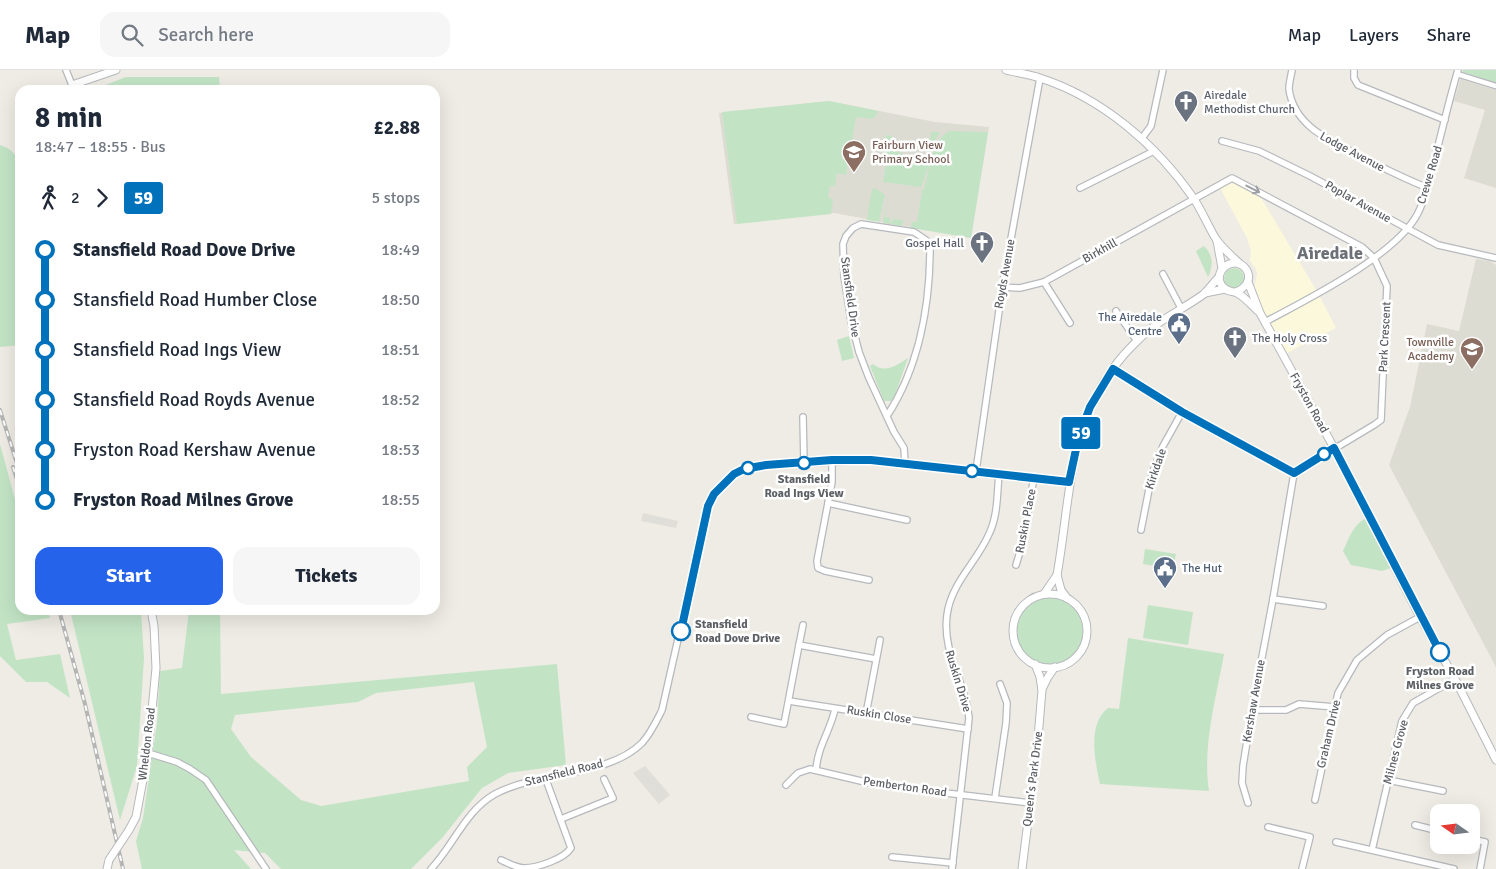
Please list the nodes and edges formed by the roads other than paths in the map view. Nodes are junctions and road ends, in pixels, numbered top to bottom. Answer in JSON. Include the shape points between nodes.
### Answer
{"nodes":[{"id":1,"x":66,"y":70,"type":"edge"},
{"id":2,"x":116,"y":70,"type":"edge"},
{"id":3,"x":1006,"y":70,"type":"edge"},
{"id":4,"x":1163,"y":70,"type":"edge"},
{"id":5,"x":1292,"y":70,"type":"edge"},
{"id":6,"x":1354,"y":70,"type":"edge"},
{"id":7,"x":1458,"y":72,"type":"edge"},
{"id":8,"x":1040,"y":78,"type":"junction"},
{"id":9,"x":71,"y":85,"type":"edge"},
{"id":10,"x":79,"y":85,"type":"edge"},
{"id":11,"x":1496,"y":86,"type":"edge"},
{"id":12,"x":1445,"y":120,"type":"junction"},
{"id":13,"x":1142,"y":138,"type":"junction"},
{"id":14,"x":1222,"y":141,"type":"dead end"},
{"id":15,"x":1154,"y":151,"type":"junction"},
{"id":16,"x":1080,"y":188,"type":"dead end"},
{"id":17,"x":1428,"y":188,"type":"junction"},
{"id":18,"x":1194,"y":199,"type":"junction"},
{"id":19,"x":1408,"y":229,"type":"junction"},
{"id":20,"x":1217,"y":240,"type":"junction"},
{"id":21,"x":1374,"y":258,"type":"junction"},
{"id":22,"x":1496,"y":258,"type":"edge"},
{"id":23,"x":1240,"y":264,"type":"junction"},
{"id":24,"x":1222,"y":268,"type":"junction"},
{"id":25,"x":1163,"y":274,"type":"dead end"},
{"id":26,"x":1219,"y":277,"type":"junction"},
{"id":27,"x":1044,"y":282,"type":"junction"},
{"id":28,"x":1248,"y":282,"type":"junction"},
{"id":29,"x":1002,"y":287,"type":"junction"},
{"id":30,"x":1225,"y":289,"type":"junction"},
{"id":31,"x":1235,"y":292,"type":"junction"},
{"id":32,"x":1205,"y":293,"type":"junction"},
{"id":33,"x":1181,"y":308,"type":"junction"},
{"id":34,"x":1116,"y":311,"type":"dead end"},
{"id":35,"x":1260,"y":313,"type":"junction"},
{"id":36,"x":1265,"y":322,"type":"junction"},
{"id":37,"x":1070,"y":323,"type":"dead end"},
{"id":38,"x":1137,"y":341,"type":"junction"},
{"id":39,"x":1113,"y":369,"type":"junction"},
{"id":40,"x":1182,"y":412,"type":"junction"},
{"id":41,"x":887,"y":416,"type":"junction"},
{"id":42,"x":803,"y":417,"type":"dead end"},
{"id":43,"x":1334,"y":448,"type":"junction"},
{"id":44,"x":832,"y":460,"type":"junction"},
{"id":45,"x":804,"y":463,"type":"junction"},
{"id":46,"x":906,"y":463,"type":"junction"},
{"id":47,"x":976,"y":471,"type":"junction"},
{"id":48,"x":1294,"y":473,"type":"junction"},
{"id":49,"x":999,"y":474,"type":"junction"},
{"id":50,"x":1034,"y":478,"type":"junction"},
{"id":51,"x":1069,"y":482,"type":"junction"},
{"id":52,"x":828,"y":503,"type":"junction"},
{"id":53,"x":907,"y":520,"type":"dead end"},
{"id":54,"x":1141,"y":530,"type":"dead end"},
{"id":55,"x":1016,"y":565,"type":"dead end"},
{"id":56,"x":1056,"y":576,"type":"junction"},
{"id":57,"x":869,"y":580,"type":"dead end"},
{"id":58,"x":1044,"y":594,"type":"junction"},
{"id":59,"x":1067,"y":598,"type":"junction"},
{"id":60,"x":1273,"y":599,"type":"junction"},
{"id":61,"x":1323,"y":606,"type":"dead end"},
{"id":62,"x":152,"y":615,"type":"edge"},
{"id":63,"x":1420,"y":617,"type":"junction"},
{"id":64,"x":803,"y":624,"type":"dead end"},
{"id":65,"x":880,"y":640,"type":"dead end"},
{"id":66,"x":799,"y":645,"type":"junction"},
{"id":67,"x":876,"y":659,"type":"junction"},
{"id":68,"x":1035,"y":664,"type":"junction"},
{"id":69,"x":1055,"y":667,"type":"junction"},
{"id":70,"x":1455,"y":679,"type":"junction"},
{"id":71,"x":1000,"y":684,"type":"dead end"},
{"id":72,"x":1042,"y":690,"type":"junction"},
{"id":73,"x":789,"y":701,"type":"junction"},
{"id":74,"x":1335,"y":707,"type":"junction"},
{"id":75,"x":835,"y":709,"type":"junction"},
{"id":76,"x":1252,"y":710,"type":"junction"},
{"id":77,"x":866,"y":714,"type":"junction"},
{"id":78,"x":751,"y":718,"type":"dead end"},
{"id":79,"x":968,"y":729,"type":"junction"},
{"id":80,"x":148,"y":754,"type":"junction"},
{"id":81,"x":1496,"y":760,"type":"edge"},
{"id":82,"x":816,"y":770,"type":"junction"},
{"id":83,"x":545,"y":777,"type":"junction"},
{"id":84,"x":604,"y":779,"type":"dead end"},
{"id":85,"x":1388,"y":780,"type":"junction"},
{"id":86,"x":786,"y":785,"type":"dead end"},
{"id":87,"x":1443,"y":791,"type":"dead end"},
{"id":88,"x":961,"y":794,"type":"junction"},
{"id":89,"x":994,"y":798,"type":"junction"},
{"id":90,"x":1314,"y":800,"type":"dead end"},
{"id":91,"x":1030,"y":803,"type":"junction"},
{"id":92,"x":1248,"y":803,"type":"dead end"},
{"id":93,"x":561,"y":819,"type":"junction"},
{"id":94,"x":1415,"y":825,"type":"dead end"},
{"id":95,"x":1268,"y":827,"type":"dead end"},
{"id":96,"x":1430,"y":828,"type":"edge"},
{"id":97,"x":1480,"y":841,"type":"edge"},
{"id":98,"x":1336,"y":842,"type":"dead end"},
{"id":99,"x":1372,"y":850,"type":"junction"},
{"id":100,"x":892,"y":857,"type":"dead end"},
{"id":101,"x":501,"y":860,"type":"dead end"},
{"id":102,"x":953,"y":866,"type":"edge"},
{"id":103,"x":107,"y":869,"type":"edge"},
{"id":104,"x":266,"y":869,"type":"edge"},
{"id":105,"x":431,"y":869,"type":"edge"},
{"id":106,"x":1022,"y":869,"type":"edge"},
{"id":107,"x":1302,"y":869,"type":"edge"},
{"id":108,"x":1454,"y":869,"type":"edge"},
{"id":109,"x":1480,"y":869,"type":"edge"}],
"edges":[{"from":1,"to":9,"type":"street"},
{"from":2,"to":10,"type":"street"},
{"from":3,"to":8,"type":"street","name":"Fryston Road"},
{"from":4,"to":13,"type":"street","via":[[1151,126]]},
{"from":5,"to":17,"type":"street","name":"Lodge Avenue","via":[[1289,87],[1293,105],[1316,133],[1399,177]]},
{"from":6,"to":12,"type":"street","via":[[1358,84]]},
{"from":7,"to":11,"type":"street"},
{"from":7,"to":12,"type":"street","name":"Crewe Road"},
{"from":8,"to":13,"type":"street","name":"Fryston Road","via":[[1105,109]]},
{"from":8,"to":29,"type":"street","name":"Royds Avenue"},
{"from":12,"to":17,"type":"street","name":"Crewe Road"},
{"from":13,"to":15,"type":"street","name":"Fryston Road"},
{"from":14,"to":19,"type":"street","name":"Poplar Avenue","via":[[1259,151]]},
{"from":15,"to":16,"type":"street"},
{"from":15,"to":18,"type":"street","name":"Fryston Road"},
{"from":17,"to":19,"type":"street","name":"Crewe Road"},
{"from":18,"to":20,"type":"street","name":"Fryston Road"},
{"from":18,"to":21,"type":"street","name":"Park Crescent","one_way":true,"via":[[1232,178],[1362,248]]},
{"from":18,"to":27,"type":"street","name":"Birkhill"},
{"from":19,"to":21,"type":"street","name":"Crewe Road"},
{"from":19,"to":22,"type":"street","name":"Poplar Avenue","via":[[1438,245]]},
{"from":20,"to":23,"type":"street","name":"Fryston Road"},
{"from":20,"to":24,"type":"street","name":"Fryston Road"},
{"from":21,"to":36,"type":"street","name":"Crewe Road"},
{"from":21,"to":43,"type":"street","name":"Park Crescent","via":[[1388,286],[1381,420]]},
{"from":23,"to":24,"type":"street","via":[[1231,263]]},
{"from":23,"to":28,"type":"street","name":"Fryston Road","via":[[1247,270]]},
{"from":24,"to":26,"type":"street","name":"Fryston Road"},
{"from":25,"to":33,"type":"street"},
{"from":26,"to":30,"type":"street"},
{"from":26,"to":32,"type":"street"},
{"from":27,"to":29,"type":"street","name":"Birkhill","via":[[1020,288]]},
{"from":27,"to":37,"type":"street"},
{"from":28,"to":31,"type":"street"},
{"from":28,"to":35,"type":"street","name":"Fryston Road"},
{"from":29,"to":47,"type":"street","name":"Royds Avenue"},
{"from":30,"to":31,"type":"street","name":"Fryston Road"},
{"from":30,"to":32,"type":"street"},
{"from":31,"to":35,"type":"street","name":"Fryston Road"},
{"from":32,"to":33,"type":"street"},
{"from":33,"to":38,"type":"street"},
{"from":34,"to":38,"type":"street"},
{"from":35,"to":36,"type":"street","name":"Fryston Road"},
{"from":36,"to":43,"type":"street","name":"Fryston Road"},
{"from":38,"to":39,"type":"street"},
{"from":39,"to":40,"type":"street"},
{"from":39,"to":51,"type":"street","via":[[1090,407],[1078,440]]},
{"from":40,"to":48,"type":"street"},
{"from":40,"to":54,"type":"street","name":"Kirkdale","via":[[1152,474]]},
{"from":41,"to":41,"type":"street","name":"Stansfield Drive","via":[[899,398],[916,355],[926,304],[930,248],[926,240],[914,232],[861,224],[853,228],[843,244],[844,276],[859,352]]},
{"from":41,"to":46,"type":"street","name":"Stansfield Drive","via":[[904,448]]},
{"from":42,"to":45,"type":"street"},
{"from":43,"to":48,"type":"street"},
{"from":43,"to":63,"type":"street","name":"Fryston Road"},
{"from":44,"to":45,"type":"street","name":"Stansfield Road"},
{"from":44,"to":46,"type":"street","name":"Stansfield Road"},
{"from":44,"to":52,"type":"street"},
{"from":45,"to":83,"type":"street","name":"Stansfield Road","via":[[744,469],[714,494],[704,519],[662,710],[642,743],[630,753],[605,764]]},
{"from":46,"to":47,"type":"street","name":"Stansfield Road"},
{"from":47,"to":49,"type":"street","name":"Stansfield Road"},
{"from":48,"to":60,"type":"street","name":"Kershaw Avenue"},
{"from":49,"to":50,"type":"street","name":"Stansfield Road"},
{"from":49,"to":79,"type":"street","name":"Ruskin Drive","via":[[990,532],[956,586],[947,614],[947,646],[968,704]]},
{"from":50,"to":51,"type":"street","name":"Stansfield Road"},
{"from":50,"to":55,"type":"street","name":"Ruskin Place"},
{"from":51,"to":56,"type":"street"},
{"from":52,"to":53,"type":"street"},
{"from":52,"to":57,"type":"street","via":[[818,568]]},
{"from":56,"to":58,"type":"street"},
{"from":56,"to":59,"type":"street"},
{"from":58,"to":59,"type":"street"},
{"from":58,"to":68,"type":"street","via":[[1024,605],[1014,622],[1016,646],[1026,659]]},
{"from":59,"to":69,"type":"street","via":[[1083,615],[1086,638],[1074,658]]},
{"from":60,"to":61,"type":"street"},
{"from":60,"to":76,"type":"street","name":"Kershaw Avenue"},
{"from":62,"to":80,"type":"street","name":"Wheldon Road","via":[[156,668]]},
{"from":63,"to":70,"type":"street","name":"Fryston Road"},
{"from":63,"to":74,"type":"street","name":"Graham Drive","via":[[1386,635],[1357,660],[1338,693]]},
{"from":64,"to":66,"type":"street"},
{"from":65,"to":67,"type":"street"},
{"from":66,"to":67,"type":"street"},
{"from":66,"to":73,"type":"street"},
{"from":67,"to":77,"type":"street"},
{"from":68,"to":69,"type":"street"},
{"from":68,"to":72,"type":"street","name":"Queen's Park Drive"},
{"from":69,"to":72,"type":"street","name":"Queen's Park Drive"},
{"from":70,"to":81,"type":"street","name":"Fryston Road"},
{"from":70,"to":85,"type":"street","name":"Milnes Grove","via":[[1413,703],[1402,721]]},
{"from":71,"to":89,"type":"street","via":[[1007,703],[1006,723]]},
{"from":72,"to":91,"type":"street","name":"Queen's Park Drive"},
{"from":73,"to":75,"type":"street","name":"Ruskin Close"},
{"from":73,"to":78,"type":"street","via":[[784,724]]},
{"from":74,"to":76,"type":"street","via":[[1299,704],[1286,710]]},
{"from":74,"to":90,"type":"street","name":"Graham Drive"},
{"from":75,"to":77,"type":"street","name":"Ruskin Close"},
{"from":75,"to":82,"type":"street","via":[[823,738]]},
{"from":76,"to":92,"type":"street","name":"Kershaw Avenue","via":[[1242,783]]},
{"from":77,"to":79,"type":"street","name":"Ruskin Close"},
{"from":79,"to":88,"type":"street","name":"Ruskin Drive"},
{"from":80,"to":103,"type":"street","name":"Wheldon Road","bridge":true,"via":[[136,817],[109,860]]},
{"from":80,"to":104,"type":"street","via":[[177,762],[206,780]]},
{"from":82,"to":86,"type":"street","via":[[798,773]]},
{"from":82,"to":88,"type":"street","name":"Pemberton Road","via":[[878,785]]},
{"from":83,"to":93,"type":"street"},
{"from":83,"to":105,"type":"street","name":"Stansfield Road","via":[[494,794],[480,806]]},
{"from":84,"to":93,"type":"street","via":[[612,798]]},
{"from":85,"to":87,"type":"street"},
{"from":85,"to":99,"type":"street","name":"Milnes Grove"},
{"from":88,"to":89,"type":"street","name":"Pemberton Road"},
{"from":88,"to":102,"type":"street","name":"Ruskin Drive"},
{"from":89,"to":91,"type":"street","name":"Pemberton Road"},
{"from":91,"to":106,"type":"street","name":"Queen's Park Drive"},
{"from":93,"to":101,"type":"street","via":[[571,848],[567,853],[524,868]]},
{"from":94,"to":96,"type":"street"},
{"from":95,"to":107,"type":"street","via":[[1310,837]]},
{"from":97,"to":109,"type":"street","via":[[1485,842]]},
{"from":98,"to":99,"type":"street"},
{"from":99,"to":108,"type":"street"},
{"from":100,"to":102,"type":"street"}]}
